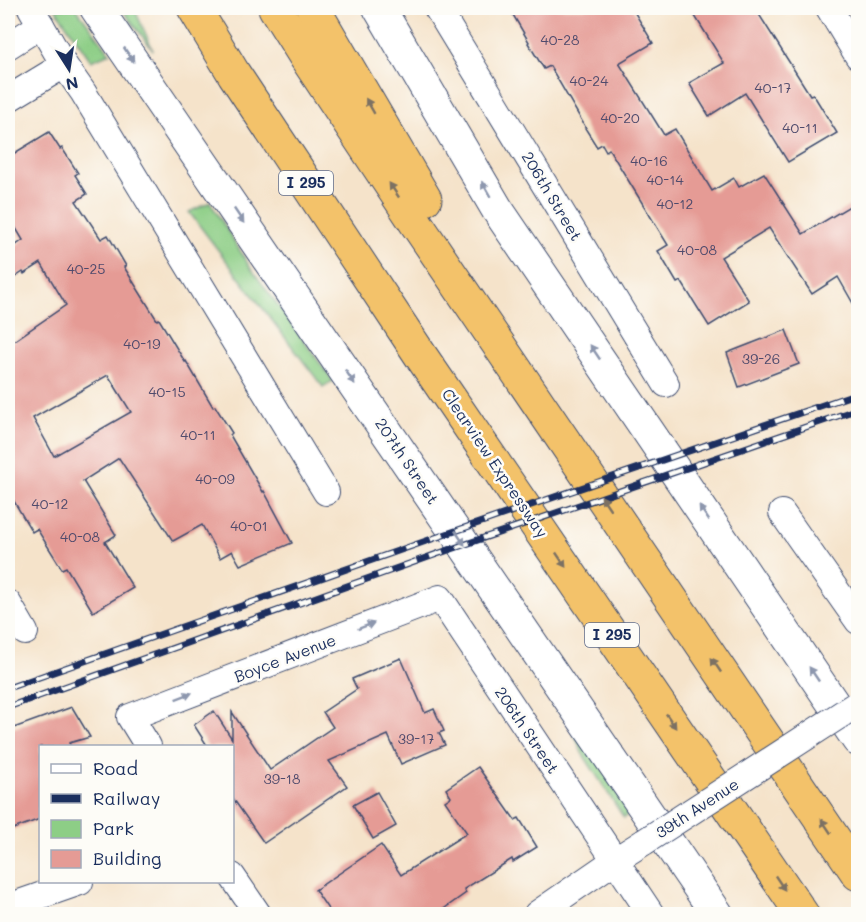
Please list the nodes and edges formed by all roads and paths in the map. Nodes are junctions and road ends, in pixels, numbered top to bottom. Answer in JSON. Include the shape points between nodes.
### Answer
{"nodes":[{"id":1,"x":96,"y":8,"type":"edge"},
{"id":2,"x":170,"y":8,"type":"edge"},
{"id":3,"x":194,"y":8,"type":"edge"},
{"id":4,"x":274,"y":8,"type":"edge"},
{"id":5,"x":313,"y":8,"type":"edge"},
{"id":6,"x":380,"y":8,"type":"edge"},
{"id":7,"x":437,"y":8,"type":"edge"},
{"id":8,"x":829,"y":8,"type":"edge"},
{"id":9,"x":36,"y":16,"type":"edge"},
{"id":10,"x":8,"y":46,"type":"edge"},
{"id":11,"x":858,"y":57,"type":"edge"},
{"id":12,"x":64,"y":65,"type":"junction"},
{"id":13,"x":8,"y":99,"type":"edge"},
{"id":14,"x":421,"y":356,"type":"junction"},
{"id":15,"x":666,"y":384,"type":"dead end"},
{"id":16,"x":580,"y":465,"type":"junction"},
{"id":17,"x":326,"y":492,"type":"dead end"},
{"id":18,"x":782,"y":513,"type":"dead end"},
{"id":19,"x":440,"y":598,"type":"joint"},
{"id":20,"x":8,"y":603,"type":"edge"},
{"id":21,"x":858,"y":621,"type":"edge"},
{"id":22,"x":25,"y":632,"type":"dead end"},
{"id":23,"x":856,"y":705,"type":"edge"},
{"id":24,"x":858,"y":740,"type":"edge"},
{"id":25,"x":147,"y":745,"type":"edge"},
{"id":26,"x":614,"y":861,"type":"junction"},
{"id":27,"x":858,"y":874,"type":"edge"},
{"id":28,"x":234,"y":879,"type":"edge"},
{"id":29,"x":77,"y":883,"type":"edge"},
{"id":30,"x":8,"y":907,"type":"edge"},
{"id":31,"x":258,"y":915,"type":"edge"},
{"id":32,"x":537,"y":915,"type":"edge"},
{"id":33,"x":651,"y":915,"type":"edge"},
{"id":34,"x":717,"y":915,"type":"edge"},
{"id":35,"x":802,"y":915,"type":"edge"}],
"edges":[{"from":1,"to":34,"type":"street","name":"207th Street","one_way":true},
{"from":2,"to":14,"type":"highway"},
{"from":3,"to":14,"type":"highway","name":"Clearview Expressway","number":"I 295"},
{"from":16,"to":4,"type":"highway","one_way":true},
{"from":16,"to":5,"type":"highway","one_way":true},
{"from":24,"to":6,"type":"street","one_way":true,"via":[[497,208]]},
{"from":7,"to":15,"type":"street","name":"206th Street"},
{"from":8,"to":11,"type":"street"},
{"from":9,"to":10,"type":"street"},
{"from":9,"to":12,"type":"street"},
{"from":12,"to":13,"type":"street"},
{"from":12,"to":17,"type":"street"},
{"from":14,"to":35,"type":"highway","name":"Clearview Expressway","number":"I 295","one_way":true},
{"from":27,"to":16,"type":"highway","one_way":true},
{"from":18,"to":21,"type":"street"},
{"from":25,"to":19,"type":"street","name":"Boyce Avenue","one_way":true,"via":[[130,717]]},
{"from":19,"to":26,"type":"street","name":"206th Street"},
{"from":20,"to":22,"type":"street"},
{"from":23,"to":26,"type":"street","name":"39th Avenue","bridge":true},
{"from":26,"to":32,"type":"street","name":"39th Avenue"},
{"from":26,"to":33,"type":"street","name":"206th Street"},
{"from":28,"to":31,"type":"street"},
{"from":29,"to":30,"type":"street"}]}
